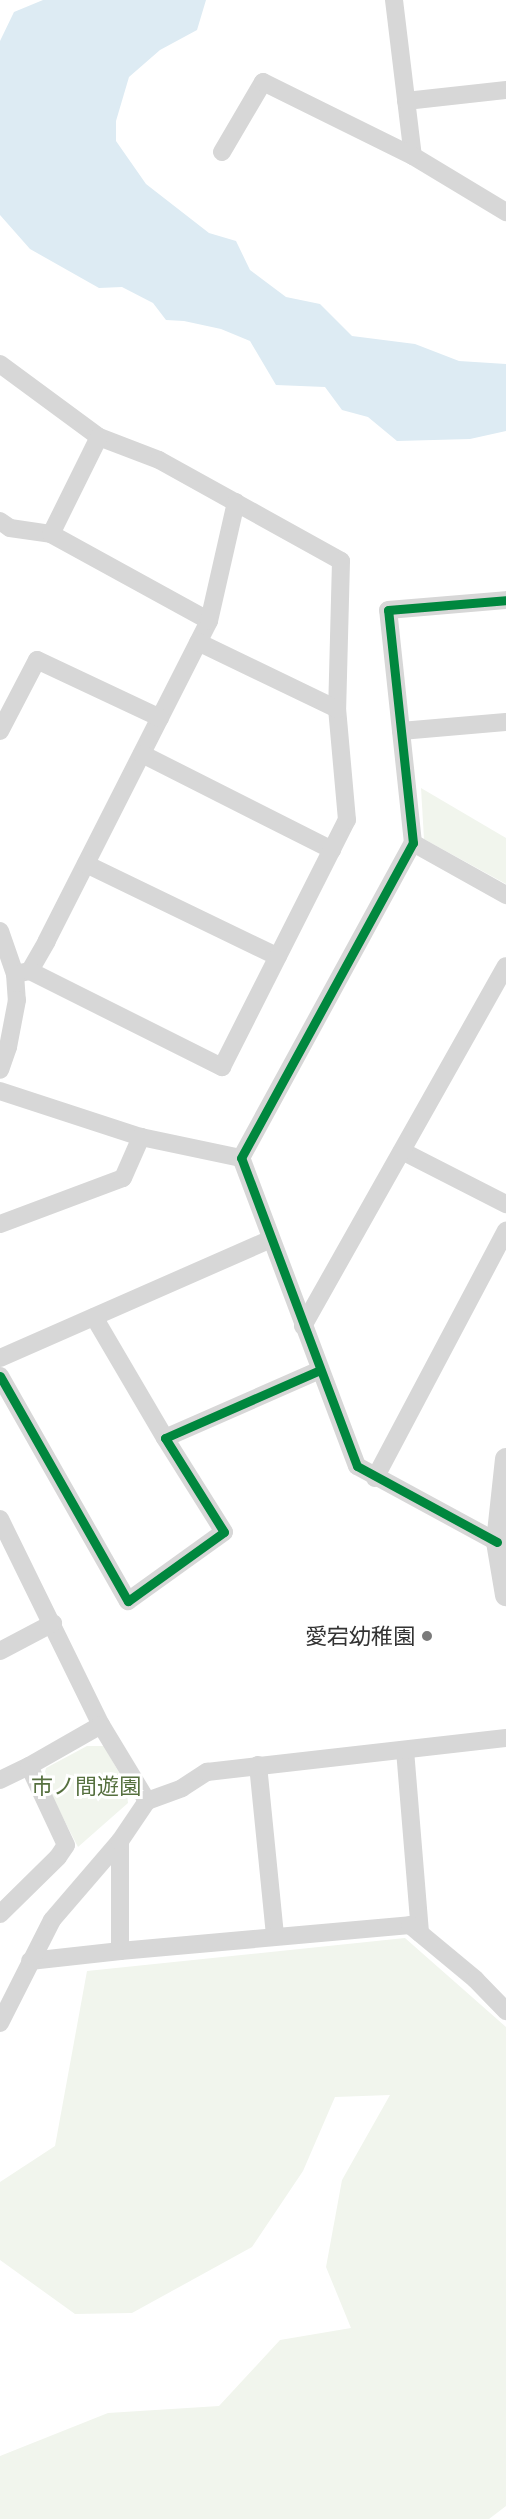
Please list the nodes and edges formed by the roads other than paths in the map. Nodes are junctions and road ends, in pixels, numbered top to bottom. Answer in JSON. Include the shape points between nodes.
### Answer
{"nodes":[{"id":1,"x":394,"y":0,"type":"edge"},
{"id":2,"x":506,"y":90,"type":"edge"},
{"id":3,"x":406,"y":101,"type":"junction"},
{"id":4,"x":222,"y":152,"type":"dead end"},
{"id":5,"x":413,"y":156,"type":"junction"},
{"id":6,"x":506,"y":212,"type":"edge"},
{"id":7,"x":0,"y":364,"type":"edge"},
{"id":8,"x":99,"y":437,"type":"junction"},
{"id":9,"x":236,"y":502,"type":"junction"},
{"id":10,"x":0,"y":521,"type":"edge"},
{"id":11,"x":51,"y":534,"type":"junction"},
{"id":12,"x":506,"y":600,"type":"edge"},
{"id":13,"x":209,"y":621,"type":"junction"},
{"id":14,"x":198,"y":642,"type":"junction"},
{"id":15,"x":337,"y":709,"type":"junction"},
{"id":16,"x":160,"y":718,"type":"junction"},
{"id":17,"x":506,"y":722,"type":"edge"},
{"id":18,"x":0,"y":731,"type":"edge"},
{"id":19,"x":401,"y":731,"type":"junction"},
{"id":20,"x":142,"y":754,"type":"junction"},
{"id":21,"x":413,"y":843,"type":"junction"},
{"id":22,"x":332,"y":850,"type":"junction"},
{"id":23,"x":86,"y":864,"type":"junction"},
{"id":24,"x":506,"y":895,"type":"edge"},
{"id":25,"x":0,"y":931,"type":"edge"},
{"id":26,"x":278,"y":957,"type":"junction"},
{"id":27,"x":506,"y":966,"type":"edge"},
{"id":28,"x":22,"y":973,"type":"junction"},
{"id":29,"x":0,"y":1070,"type":"edge"},
{"id":30,"x":0,"y":1091,"type":"edge"},
{"id":31,"x":141,"y":1137,"type":"junction"},
{"id":32,"x":402,"y":1151,"type":"junction"},
{"id":33,"x":241,"y":1158,"type":"junction"},
{"id":34,"x":506,"y":1204,"type":"edge"},
{"id":35,"x":0,"y":1224,"type":"edge"},
{"id":36,"x":506,"y":1231,"type":"edge"},
{"id":37,"x":271,"y":1239,"type":"junction"},
{"id":38,"x":94,"y":1317,"type":"junction"},
{"id":39,"x":303,"y":1326,"type":"junction"},
{"id":40,"x":0,"y":1358,"type":"edge"},
{"id":41,"x":320,"y":1370,"type":"junction"},
{"id":42,"x":0,"y":1376,"type":"edge"},
{"id":43,"x":165,"y":1438,"type":"junction"},
{"id":44,"x":506,"y":1459,"type":"edge"},
{"id":45,"x":375,"y":1478,"type":"junction"},
{"id":46,"x":1,"y":1522,"type":"edge"},
{"id":47,"x":497,"y":1542,"type":"junction"},
{"id":48,"x":506,"y":1595,"type":"edge"},
{"id":49,"x":53,"y":1623,"type":"junction"},
{"id":50,"x":0,"y":1651,"type":"edge"},
{"id":51,"x":101,"y":1725,"type":"junction"},
{"id":52,"x":506,"y":1738,"type":"edge"},
{"id":53,"x":405,"y":1750,"type":"junction"},
{"id":54,"x":258,"y":1765,"type":"junction"},
{"id":55,"x":29,"y":1766,"type":"junction"},
{"id":56,"x":0,"y":1780,"type":"edge"},
{"id":57,"x":147,"y":1801,"type":"junction"},
{"id":58,"x":120,"y":1841,"type":"junction"},
{"id":59,"x":0,"y":1914,"type":"edge"},
{"id":60,"x":420,"y":1933,"type":"junction"},
{"id":61,"x":275,"y":1936,"type":"junction"},
{"id":62,"x":120,"y":1951,"type":"junction"},
{"id":63,"x":30,"y":1961,"type":"junction"},
{"id":64,"x":506,"y":2011,"type":"edge"},
{"id":65,"x":0,"y":2023,"type":"edge"}],
"edges":[{"from":1,"to":3,"type":"street"},
{"from":2,"to":3,"type":"street"},
{"from":3,"to":5,"type":"street"},
{"from":4,"to":5,"type":"street","via":[[262,82]]},
{"from":5,"to":6,"type":"street"},
{"from":7,"to":8,"type":"street"},
{"from":8,"to":9,"type":"street","via":[[159,460]]},
{"from":8,"to":11,"type":"street"},
{"from":9,"to":13,"type":"street"},
{"from":9,"to":15,"type":"street","via":[[341,561]]},
{"from":10,"to":11,"type":"street","via":[[10,528]]},
{"from":11,"to":13,"type":"street"},
{"from":12,"to":19,"type":"street","via":[[388,610]]},
{"from":13,"to":14,"type":"street"},
{"from":14,"to":15,"type":"street"},
{"from":14,"to":16,"type":"street"},
{"from":15,"to":22,"type":"street","via":[[347,820]]},
{"from":16,"to":18,"type":"street","via":[[38,660]]},
{"from":16,"to":20,"type":"street"},
{"from":17,"to":19,"type":"street"},
{"from":19,"to":21,"type":"street"},
{"from":20,"to":22,"type":"street"},
{"from":20,"to":23,"type":"street"},
{"from":21,"to":24,"type":"street"},
{"from":21,"to":33,"type":"street"},
{"from":22,"to":26,"type":"street"},
{"from":23,"to":26,"type":"street"},
{"from":23,"to":28,"type":"street"},
{"from":25,"to":28,"type":"street"},
{"from":26,"to":28,"type":"street","via":[[222,1067]]},
{"from":27,"to":32,"type":"street"},
{"from":28,"to":29,"type":"street"},
{"from":30,"to":31,"type":"street"},
{"from":31,"to":33,"type":"street"},
{"from":31,"to":35,"type":"street","via":[[123,1178]]},
{"from":32,"to":34,"type":"street"},
{"from":32,"to":39,"type":"street"},
{"from":33,"to":37,"type":"street"},
{"from":36,"to":45,"type":"street"},
{"from":37,"to":38,"type":"street"},
{"from":37,"to":39,"type":"street"},
{"from":38,"to":40,"type":"street"},
{"from":38,"to":43,"type":"street"},
{"from":39,"to":41,"type":"street"},
{"from":41,"to":43,"type":"street"},
{"from":41,"to":45,"type":"street","via":[[357,1467]]},
{"from":42,"to":43,"type":"street","via":[[128,1601],[224,1532]]},
{"from":44,"to":47,"type":"street"},
{"from":45,"to":47,"type":"street"},
{"from":46,"to":49,"type":"street"},
{"from":47,"to":48,"type":"street"},
{"from":49,"to":50,"type":"street"},
{"from":49,"to":51,"type":"street"},
{"from":51,"to":55,"type":"street"},
{"from":51,"to":57,"type":"street"},
{"from":52,"to":53,"type":"street"},
{"from":53,"to":54,"type":"street"},
{"from":53,"to":60,"type":"street"},
{"from":54,"to":57,"type":"street","via":[[207,1772],[182,1788]]},
{"from":54,"to":61,"type":"street"},
{"from":55,"to":56,"type":"street"},
{"from":55,"to":59,"type":"street","via":[[66,1845]]},
{"from":57,"to":58,"type":"street"},
{"from":58,"to":62,"type":"street"},
{"from":58,"to":63,"type":"street","via":[[52,1920]]},
{"from":60,"to":61,"type":"street","via":[[410,1925]]},
{"from":60,"to":64,"type":"street"},
{"from":61,"to":62,"type":"street"},
{"from":62,"to":63,"type":"street"},
{"from":63,"to":65,"type":"street"}]}
